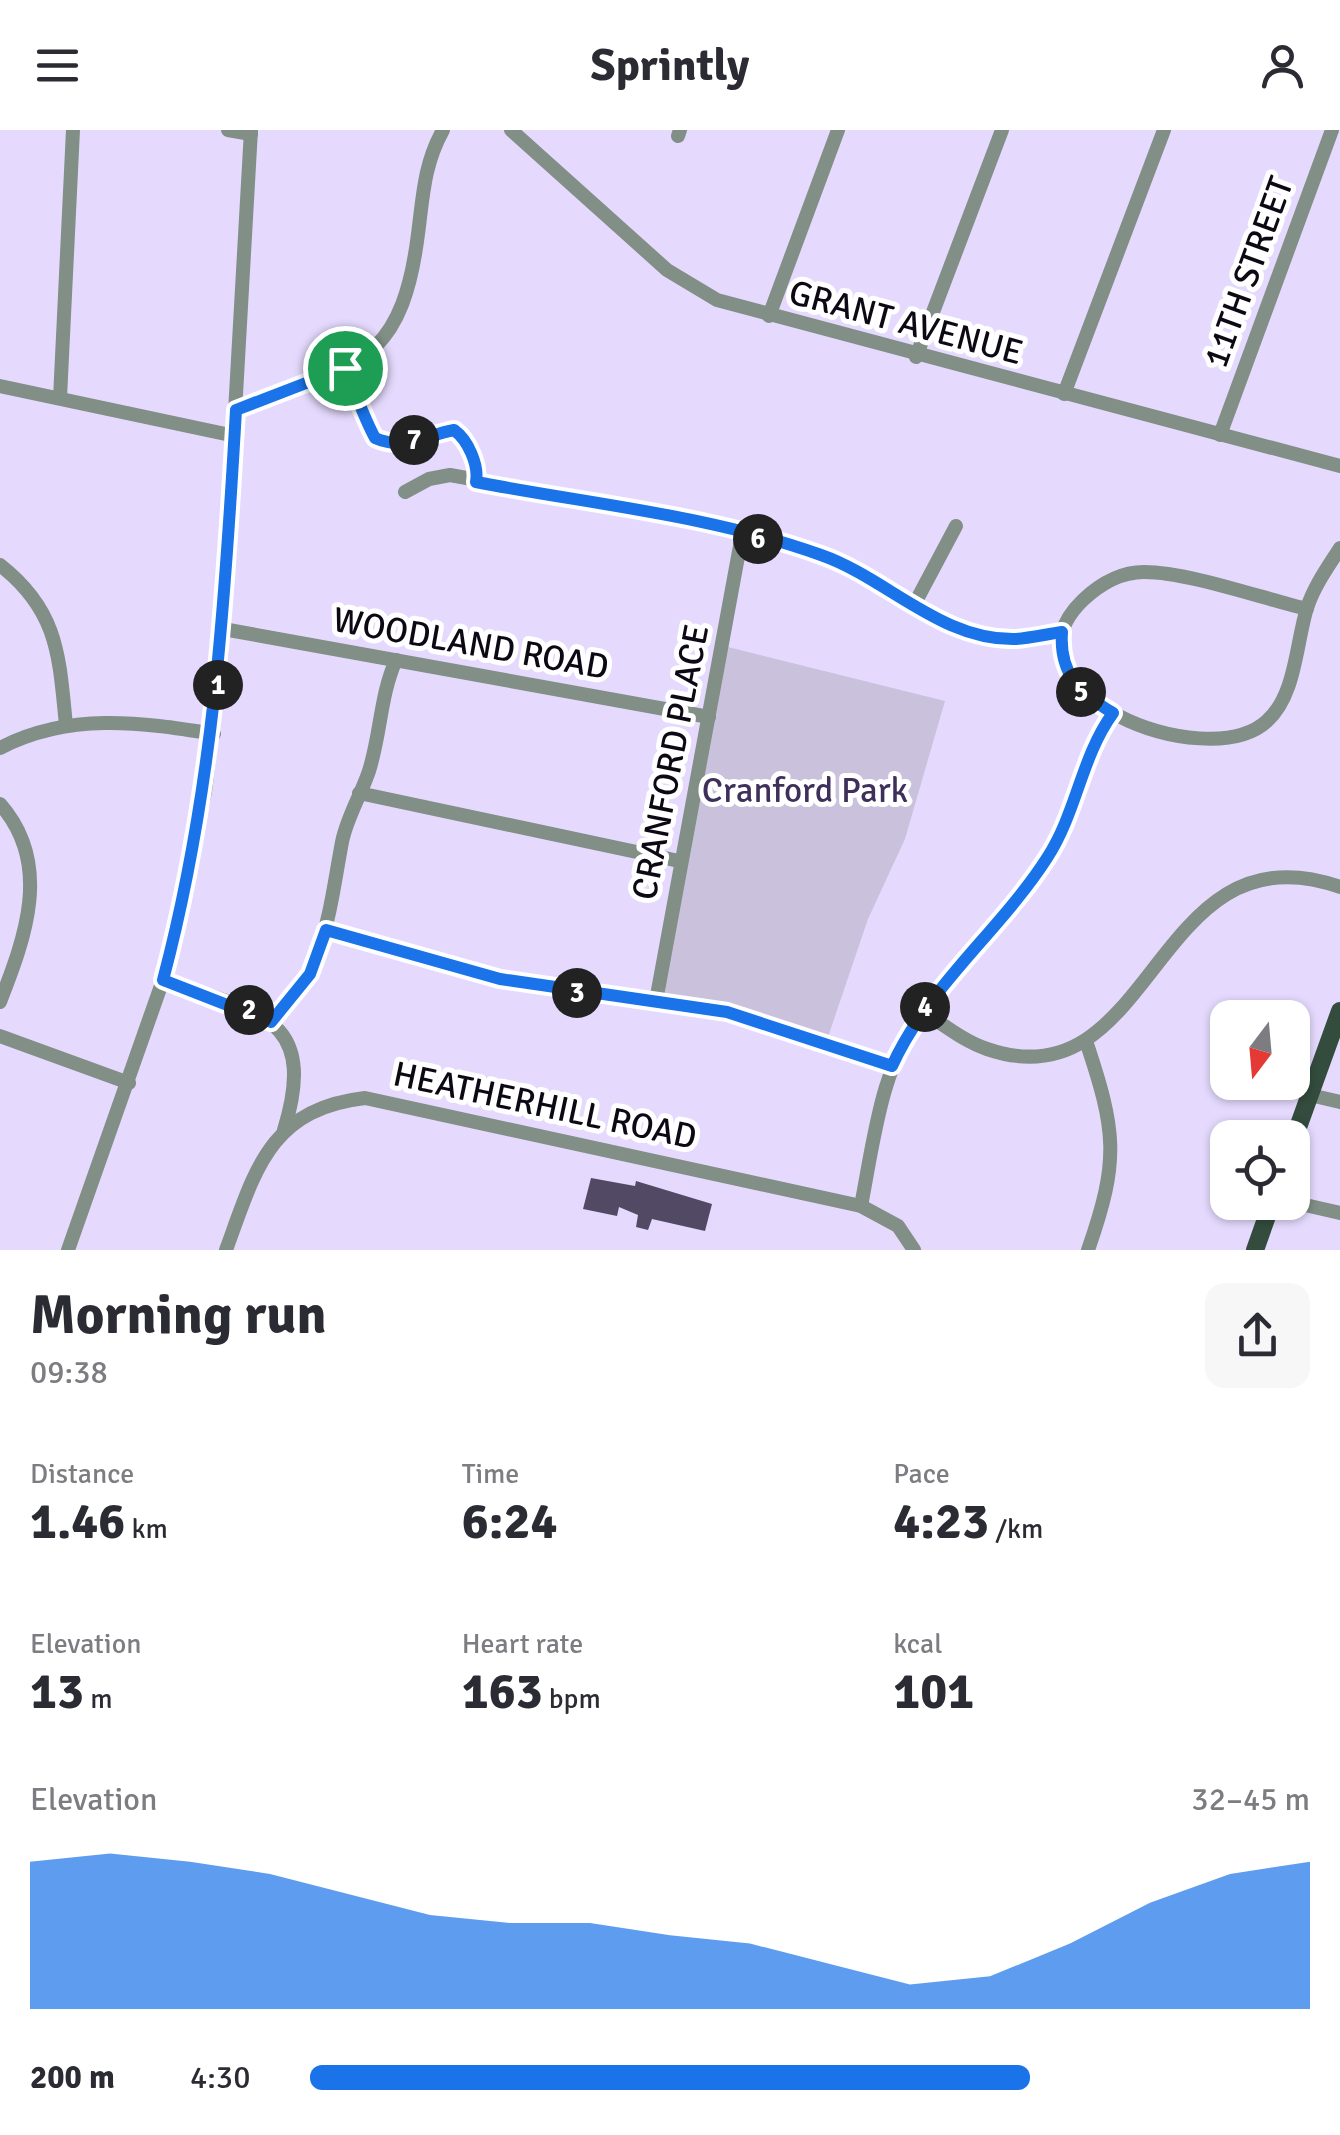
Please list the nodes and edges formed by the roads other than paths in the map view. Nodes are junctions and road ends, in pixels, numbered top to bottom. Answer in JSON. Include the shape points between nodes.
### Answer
{"nodes":[{"id":1,"x":74,"y":130,"type":"edge"},
{"id":2,"x":228,"y":130,"type":"edge"},
{"id":3,"x":442,"y":130,"type":"edge"},
{"id":4,"x":512,"y":130,"type":"edge"},
{"id":5,"x":838,"y":130,"type":"edge"},
{"id":6,"x":1002,"y":130,"type":"edge"},
{"id":7,"x":1164,"y":130,"type":"edge"},
{"id":8,"x":1332,"y":130,"type":"edge"},
{"id":9,"x":251,"y":132,"type":"edge"},
{"id":10,"x":769,"y":316,"type":"junction"},
{"id":11,"x":916,"y":357,"type":"junction"},
{"id":12,"x":0,"y":386,"type":"edge"},
{"id":13,"x":1064,"y":394,"type":"junction"},
{"id":14,"x":60,"y":398,"type":"junction"},
{"id":15,"x":236,"y":410,"type":"junction"},
{"id":16,"x":1220,"y":435,"type":"junction"},
{"id":17,"x":235,"y":436,"type":"junction"},
{"id":18,"x":1340,"y":466,"type":"edge"},
{"id":19,"x":405,"y":492,"type":"dead end"},
{"id":20,"x":956,"y":526,"type":"dead end"},
{"id":21,"x":742,"y":535,"type":"junction"},
{"id":22,"x":1340,"y":548,"type":"edge"},
{"id":23,"x":0,"y":565,"type":"edge"},
{"id":24,"x":914,"y":606,"type":"junction"},
{"id":25,"x":1307,"y":608,"type":"junction"},
{"id":26,"x":222,"y":629,"type":"junction"},
{"id":27,"x":1062,"y":632,"type":"junction"},
{"id":28,"x":396,"y":660,"type":"junction"},
{"id":29,"x":1113,"y":713,"type":"junction"},
{"id":30,"x":709,"y":717,"type":"junction"},
{"id":31,"x":66,"y":726,"type":"junction"},
{"id":32,"x":214,"y":734,"type":"junction"},
{"id":33,"x":0,"y":748,"type":"edge"},
{"id":34,"x":359,"y":793,"type":"junction"},
{"id":35,"x":0,"y":804,"type":"edge"},
{"id":36,"x":680,"y":861,"type":"junction"},
{"id":37,"x":1340,"y":888,"type":"edge"},
{"id":38,"x":326,"y":930,"type":"junction"},
{"id":39,"x":163,"y":980,"type":"junction"},
{"id":40,"x":656,"y":1001,"type":"junction"},
{"id":41,"x":0,"y":1002,"type":"edge"},
{"id":42,"x":1340,"y":1010,"type":"edge"},
{"id":43,"x":922,"y":1011,"type":"junction"},
{"id":44,"x":271,"y":1022,"type":"junction"},
{"id":45,"x":0,"y":1036,"type":"edge"},
{"id":46,"x":1086,"y":1041,"type":"junction"},
{"id":47,"x":892,"y":1066,"type":"junction"},
{"id":48,"x":129,"y":1083,"type":"junction"},
{"id":49,"x":1310,"y":1095,"type":"joint"},
{"id":50,"x":1340,"y":1102,"type":"edge"},
{"id":51,"x":284,"y":1130,"type":"junction"},
{"id":52,"x":861,"y":1206,"type":"junction"},
{"id":53,"x":1310,"y":1206,"type":"edge"},
{"id":54,"x":1340,"y":1213,"type":"edge"},
{"id":55,"x":1266,"y":1220,"type":"edge"},
{"id":56,"x":68,"y":1250,"type":"edge"},
{"id":57,"x":226,"y":1250,"type":"edge"},
{"id":58,"x":914,"y":1250,"type":"edge"},
{"id":59,"x":1088,"y":1250,"type":"edge"},
{"id":60,"x":1255,"y":1250,"type":"edge"}],
"edges":[{"from":1,"to":14,"type":"street"},
{"from":2,"to":9,"type":"street"},
{"from":3,"to":15,"type":"street","via":[[425,169],[404,309],[381,343],[345,368]]},
{"from":4,"to":10,"type":"street","name":"GRANT AVENUE","via":[[690,288]]},
{"from":5,"to":10,"type":"street"},
{"from":6,"to":11,"type":"street"},
{"from":7,"to":13,"type":"street"},
{"from":8,"to":16,"type":"street","name":"11TH STREET"},
{"from":9,"to":15,"type":"street"},
{"from":10,"to":11,"type":"street","name":"GRANT AVENUE"},
{"from":11,"to":13,"type":"street","name":"GRANT AVENUE"},
{"from":12,"to":14,"type":"street"},
{"from":13,"to":16,"type":"street","name":"GRANT AVENUE"},
{"from":14,"to":17,"type":"street"},
{"from":15,"to":17,"type":"street"},
{"from":16,"to":18,"type":"street","name":"GRANT AVENUE"},
{"from":17,"to":26,"type":"street"},
{"from":19,"to":21,"type":"street","via":[[450,476],[677,516]]},
{"from":20,"to":24,"type":"street"},
{"from":21,"to":24,"type":"street","via":[[820,554]]},
{"from":21,"to":30,"type":"street","name":"CRANFORD PLACE"},
{"from":22,"to":25,"type":"street"},
{"from":23,"to":31,"type":"street","via":[[32,595],[54,635]]},
{"from":24,"to":27,"type":"street","via":[[943,622],[1014,639]]},
{"from":25,"to":27,"type":"street","via":[[1139,571],[1095,590]]},
{"from":25,"to":29,"type":"street","via":[[1285,694],[1258,728],[1233,737],[1184,736]]},
{"from":26,"to":28,"type":"street","name":"WOODLAND ROAD"},
{"from":26,"to":32,"type":"street"},
{"from":27,"to":29,"type":"street","via":[[1069,676]]},
{"from":28,"to":30,"type":"street","name":"WOODLAND ROAD"},
{"from":28,"to":34,"type":"street"},
{"from":29,"to":43,"type":"street","via":[[1089,751],[1049,856]]},
{"from":30,"to":36,"type":"street","name":"CRANFORD PLACE"},
{"from":31,"to":32,"type":"street","via":[[140,722]]},
{"from":31,"to":33,"type":"street"},
{"from":32,"to":39,"type":"street","via":[[196,846]]},
{"from":34,"to":36,"type":"street"},
{"from":34,"to":38,"type":"street"},
{"from":35,"to":41,"type":"street","via":[[25,852],[31,897],[25,939]]},
{"from":36,"to":40,"type":"street","name":"CRANFORD PLACE"},
{"from":37,"to":46,"type":"street","via":[[1288,874],[1234,887],[1204,910]]},
{"from":38,"to":40,"type":"street","via":[[500,979]]},
{"from":38,"to":44,"type":"street","via":[[310,974]]},
{"from":39,"to":44,"type":"street"},
{"from":39,"to":48,"type":"street"},
{"from":40,"to":47,"type":"street","via":[[767,1023]]},
{"from":42,"to":49,"type":"main road"},
{"from":43,"to":46,"type":"street","via":[[967,1041],[1006,1054],[1044,1055]]},
{"from":43,"to":47,"type":"street"},
{"from":44,"to":51,"type":"street","via":[[296,1060],[296,1090]]},
{"from":45,"to":48,"type":"street"},
{"from":46,"to":59,"type":"street","via":[[1108,1109],[1113,1156]]},
{"from":47,"to":52,"type":"street"},
{"from":48,"to":56,"type":"street"},
{"from":49,"to":50,"type":"street"},
{"from":51,"to":52,"type":"street","name":"HEATHERHILL ROAD","via":[[343,1100],[384,1099]]},
{"from":51,"to":57,"type":"street","name":"HEATHERHILL ROAD","via":[[258,1164]]},
{"from":52,"to":58,"type":"street","name":"HEATHERHILL ROAD","via":[[898,1226]]},
{"from":53,"to":54,"type":"street"},
{"from":55,"to":60,"type":"main road"}]}
